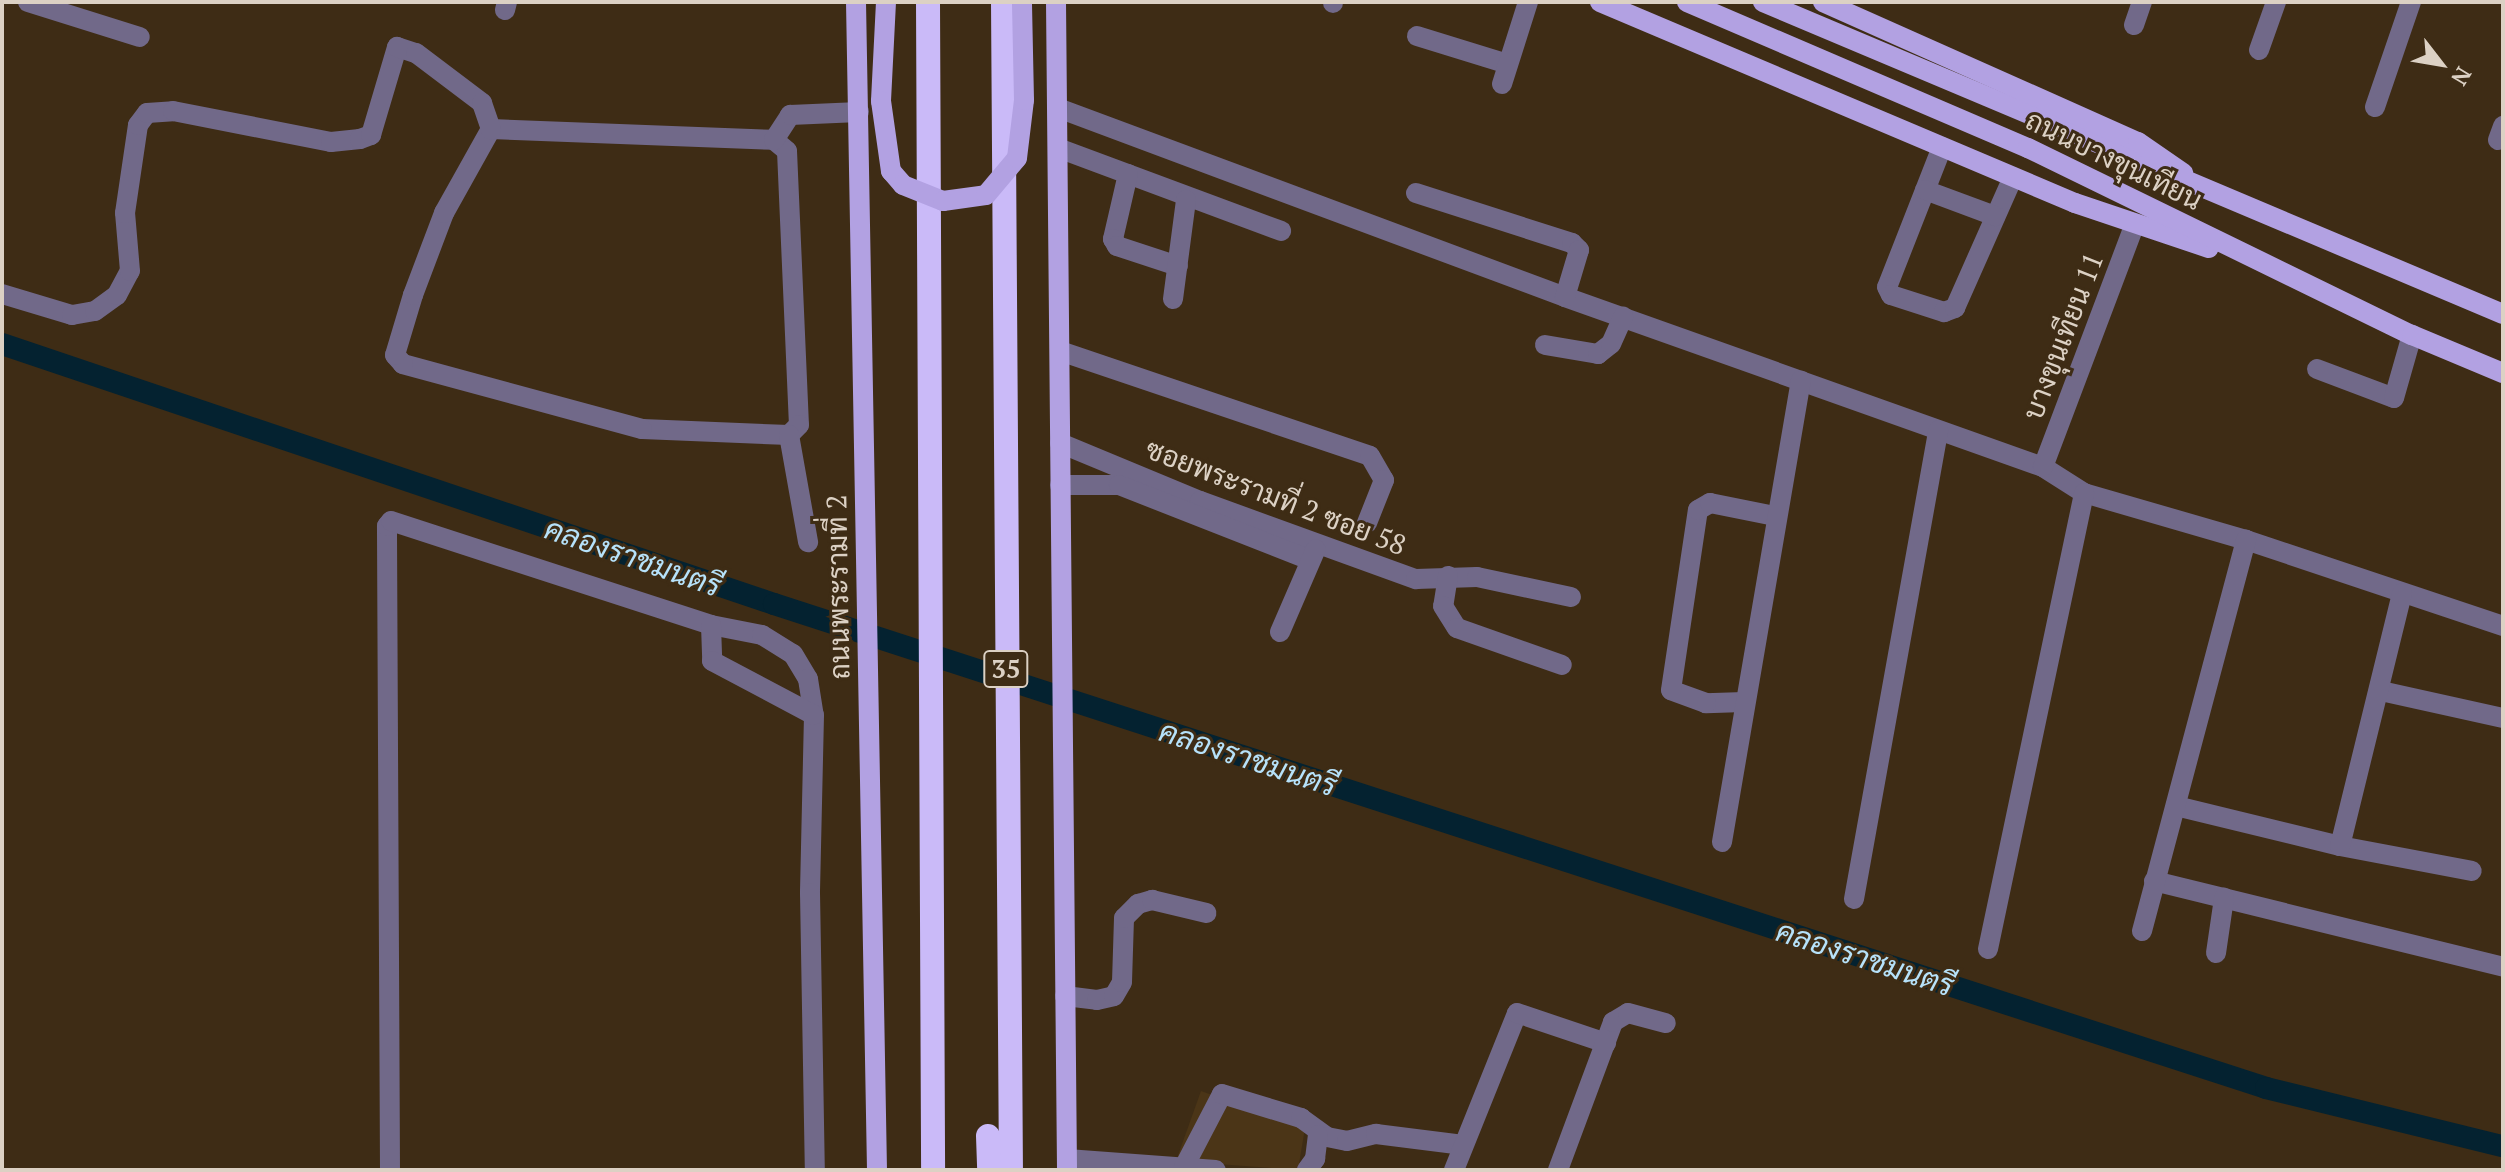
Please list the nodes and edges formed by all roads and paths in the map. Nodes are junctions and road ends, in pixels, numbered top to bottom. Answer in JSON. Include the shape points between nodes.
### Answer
{"nodes":[{"id":1,"x":28,"y":2,"type":"edge"},
{"id":2,"x":856,"y":2,"type":"edge"},
{"id":3,"x":886,"y":2,"type":"edge"},
{"id":4,"x":928,"y":2,"type":"edge"},
{"id":5,"x":1003,"y":2,"type":"edge"},
{"id":6,"x":1022,"y":2,"type":"edge"},
{"id":7,"x":1056,"y":2,"type":"edge"},
{"id":8,"x":1528,"y":2,"type":"edge"},
{"id":9,"x":1600,"y":2,"type":"edge"},
{"id":10,"x":1763,"y":2,"type":"edge"},
{"id":11,"x":1823,"y":2,"type":"edge"},
{"id":12,"x":2142,"y":2,"type":"edge"},
{"id":13,"x":2276,"y":2,"type":"edge"},
{"id":14,"x":2411,"y":2,"type":"edge"},
{"id":15,"x":1691,"y":4,"type":"edge"},
{"id":16,"x":2134,"y":25,"type":"dead end"},
{"id":17,"x":1417,"y":36,"type":"dead end"},
{"id":18,"x":140,"y":37,"type":"dead end"},
{"id":19,"x":2259,"y":50,"type":"dead end"},
{"id":20,"x":2375,"y":107,"type":"dead end"},
{"id":21,"x":1058,"y":108,"type":"junction"},
{"id":22,"x":859,"y":112,"type":"junction"},
{"id":23,"x":491,"y":129,"type":"junction"},
{"id":24,"x":774,"y":140,"type":"junction"},
{"id":25,"x":1942,"y":147,"type":"junction"},
{"id":26,"x":1058,"y":148,"type":"junction"},
{"id":27,"x":1128,"y":174,"type":"junction"},
{"id":28,"x":2013,"y":177,"type":"junction"},
{"id":29,"x":1925,"y":190,"type":"junction"},
{"id":30,"x":1416,"y":193,"type":"dead end"},
{"id":31,"x":2213,"y":193,"type":"junction"},
{"id":32,"x":1186,"y":200,"type":"junction"},
{"id":33,"x":1995,"y":216,"type":"junction"},
{"id":34,"x":2135,"y":224,"type":"junction"},
{"id":35,"x":1281,"y":231,"type":"dead end"},
{"id":36,"x":1178,"y":266,"type":"junction"},
{"id":37,"x":2281,"y":271,"type":"junction"},
{"id":38,"x":2,"y":294,"type":"edge"},
{"id":39,"x":1565,"y":297,"type":"junction"},
{"id":40,"x":1173,"y":299,"type":"dead end"},
{"id":41,"x":2503,"y":314,"type":"edge"},
{"id":42,"x":1623,"y":317,"type":"junction"},
{"id":43,"x":2412,"y":335,"type":"junction"},
{"id":44,"x":1545,"y":345,"type":"dead end"},
{"id":45,"x":1060,"y":351,"type":"junction"},
{"id":46,"x":2317,"y":369,"type":"dead end"},
{"id":47,"x":2503,"y":373,"type":"edge"},
{"id":48,"x":1801,"y":381,"type":"junction"},
{"id":49,"x":1938,"y":430,"type":"junction"},
{"id":50,"x":789,"y":435,"type":"junction"},
{"id":51,"x":1060,"y":443,"type":"junction"},
{"id":52,"x":2043,"y":467,"type":"junction"},
{"id":53,"x":1060,"y":485,"type":"junction"},
{"id":54,"x":2084,"y":493,"type":"junction"},
{"id":55,"x":1775,"y":516,"type":"junction"},
{"id":56,"x":1367,"y":523,"type":"dead end"},
{"id":57,"x":2246,"y":540,"type":"junction"},
{"id":58,"x":808,"y":542,"type":"dead end"},
{"id":59,"x":1313,"y":552,"type":"junction"},
{"id":60,"x":1448,"y":576,"type":"junction"},
{"id":61,"x":2402,"y":593,"type":"junction"},
{"id":62,"x":1571,"y":597,"type":"dead end"},
{"id":63,"x":711,"y":625,"type":"junction"},
{"id":64,"x":2503,"y":626,"type":"edge"},
{"id":65,"x":1280,"y":632,"type":"dead end"},
{"id":66,"x":1562,"y":665,"type":"dead end"},
{"id":67,"x":2381,"y":691,"type":"junction"},
{"id":68,"x":1744,"y":702,"type":"junction"},
{"id":69,"x":814,"y":715,"type":"junction"},
{"id":70,"x":2503,"y":718,"type":"edge"},
{"id":71,"x":2176,"y":806,"type":"junction"},
{"id":72,"x":1722,"y":842,"type":"dead end"},
{"id":73,"x":2340,"y":846,"type":"junction"},
{"id":74,"x":2472,"y":871,"type":"dead end"},
{"id":75,"x":2154,"y":881,"type":"junction"},
{"id":76,"x":2224,"y":898,"type":"junction"},
{"id":77,"x":1854,"y":899,"type":"dead end"},
{"id":78,"x":1206,"y":913,"type":"dead end"},
{"id":79,"x":2142,"y":931,"type":"dead end"},
{"id":80,"x":1988,"y":949,"type":"dead end"},
{"id":81,"x":2216,"y":953,"type":"dead end"},
{"id":82,"x":2503,"y":967,"type":"edge"},
{"id":83,"x":1065,"y":996,"type":"junction"},
{"id":84,"x":1666,"y":1023,"type":"dead end"},
{"id":85,"x":1606,"y":1043,"type":"junction"},
{"id":86,"x":944,"y":1135,"type":"dead end"},
{"id":87,"x":1318,"y":1135,"type":"junction"},
{"id":88,"x":988,"y":1136,"type":"dead end"},
{"id":89,"x":1463,"y":1145,"type":"junction"},
{"id":90,"x":1067,"y":1164,"type":"edge"},
{"id":91,"x":1140,"y":1167,"type":"edge"},
{"id":92,"x":1184,"y":1167,"type":"junction"},
{"id":93,"x":390,"y":1170,"type":"edge"},
{"id":94,"x":815,"y":1170,"type":"edge"},
{"id":95,"x":877,"y":1170,"type":"edge"},
{"id":96,"x":933,"y":1170,"type":"edge"},
{"id":97,"x":944,"y":1170,"type":"edge"},
{"id":98,"x":989,"y":1170,"type":"edge"},
{"id":99,"x":1011,"y":1170,"type":"edge"},
{"id":100,"x":1216,"y":1170,"type":"edge"},
{"id":101,"x":1307,"y":1170,"type":"edge"},
{"id":102,"x":1454,"y":1170,"type":"edge"},
{"id":103,"x":1558,"y":1170,"type":"edge"}],
"edges":[{"from":1,"to":18,"type":"street"},
{"from":2,"to":22,"type":"main road","name":"ถนนพระรามที่ 2"},
{"from":3,"to":6,"type":"main road","bridge":true,"via":[[881,101],[891,171],[903,185],[943,201],[986,195],[1017,158],[1024,100]]},
{"from":4,"to":96,"type":"highway"},
{"from":5,"to":99,"type":"highway","number":"35"},
{"from":7,"to":21,"type":"main road","number":"35"},
{"from":8,"to":17,"type":"street","via":[[1505,74]]},
{"from":9,"to":25,"type":"main road"},
{"from":10,"to":31,"type":"main road","name":"ถนนบางขุนเทียน"},
{"from":11,"to":31,"type":"main road","via":[[2138,142]]},
{"from":12,"to":16,"type":"street"},
{"from":13,"to":19,"type":"street"},
{"from":14,"to":20,"type":"street"},
{"from":15,"to":37,"type":"main road","name":"ถนนบางขุนเทียน","via":[[2028,148]]},
{"from":21,"to":26,"type":"main road","number":"35"},
{"from":21,"to":39,"type":"street"},
{"from":22,"to":24,"type":"street","via":[[790,115]]},
{"from":22,"to":95,"type":"main road","name":"ถนนพระรามที่ 2"},
{"from":23,"to":24,"type":"street"},
{"from":23,"to":38,"type":"street","via":[[482,103],[427,60],[397,47],[371,135],[360,139],[331,142],[173,111],[147,113],[138,125],[125,213],[130,271],[117,295],[95,311],[72,315]]},
{"from":23,"to":50,"type":"street","via":[[444,213],[413,295],[395,355],[403,364],[642,429]]},
{"from":24,"to":50,"type":"street","via":[[787,151],[799,425]]},
{"from":25,"to":28,"type":"main road"},
{"from":25,"to":29,"type":"street"},
{"from":26,"to":27,"type":"street"},
{"from":26,"to":45,"type":"main road","number":"35"},
{"from":27,"to":32,"type":"street"},
{"from":27,"to":36,"type":"street","via":[[1113,239],[1117,246]]},
{"from":28,"to":33,"type":"street"},
{"from":28,"to":34,"type":"main road"},
{"from":29,"to":33,"type":"street"},
{"from":29,"to":33,"type":"street","via":[[1887,287],[1891,295],[1951,311]]},
{"from":30,"to":39,"type":"street","via":[[1572,243],[1579,250]]},
{"from":31,"to":41,"type":"main road","name":"ถนนบางขุนเทียน"},
{"from":32,"to":35,"type":"street"},
{"from":32,"to":36,"type":"street"},
{"from":34,"to":37,"type":"main road"},
{"from":34,"to":52,"type":"street","name":"บางขุนเทียน 11"},
{"from":36,"to":40,"type":"street"},
{"from":37,"to":43,"type":"main road","name":"ถนนบางขุนเทียน"},
{"from":39,"to":42,"type":"street"},
{"from":42,"to":44,"type":"street","via":[[1611,344],[1598,354]]},
{"from":42,"to":48,"type":"street"},
{"from":43,"to":46,"type":"street","via":[[2394,398]]},
{"from":43,"to":47,"type":"main road","name":"ถนนบางขุนเทียน"},
{"from":45,"to":51,"type":"main road","number":"35"},
{"from":45,"to":56,"type":"street","via":[[1370,456],[1384,480]]},
{"from":48,"to":49,"type":"street"},
{"from":48,"to":55,"type":"street"},
{"from":49,"to":52,"type":"street"},
{"from":49,"to":77,"type":"street"},
{"from":50,"to":58,"type":"street"},
{"from":51,"to":53,"type":"main road","number":"35"},
{"from":51,"to":59,"type":"street","name":"ซอยพระรามที่ 2 ซอย 58"},
{"from":52,"to":54,"type":"street"},
{"from":53,"to":59,"type":"street","via":[[1119,485]]},
{"from":53,"to":83,"type":"main road","number":"35"},
{"from":54,"to":57,"type":"street"},
{"from":54,"to":80,"type":"street"},
{"from":55,"to":68,"type":"street"},
{"from":55,"to":68,"type":"street","via":[[1710,503],[1698,510],[1671,690],[1706,703]]},
{"from":57,"to":61,"type":"street"},
{"from":57,"to":71,"type":"street"},
{"from":59,"to":60,"type":"street","name":"ซอยพระรามที่ 2 ซอย 58","via":[[1416,579]]},
{"from":59,"to":65,"type":"street"},
{"from":60,"to":62,"type":"street","name":"ซอยพระรามที่ 2 ซอย 58"},
{"from":60,"to":66,"type":"street","via":[[1443,606],[1457,628]]},
{"from":61,"to":64,"type":"street"},
{"from":61,"to":67,"type":"street"},
{"from":63,"to":69,"type":"street","via":[[712,661]]},
{"from":63,"to":69,"type":"street","via":[[762,635],[793,654],[808,679]]},
{"from":63,"to":93,"type":"street","via":[[397,520],[387,526]]},
{"from":67,"to":70,"type":"street"},
{"from":67,"to":73,"type":"street"},
{"from":68,"to":72,"type":"street"},
{"from":69,"to":94,"type":"street"},
{"from":71,"to":73,"type":"street"},
{"from":71,"to":75,"type":"street"},
{"from":73,"to":74,"type":"street"},
{"from":75,"to":76,"type":"street"},
{"from":75,"to":79,"type":"street"},
{"from":76,"to":81,"type":"street"},
{"from":76,"to":82,"type":"street"},
{"from":78,"to":83,"type":"street","via":[[1152,900],[1138,904],[1124,918],[1122,982],[1114,996]]},
{"from":83,"to":90,"type":"main road","number":"35"},
{"from":84,"to":85,"type":"street","via":[[1619,1014]]},
{"from":85,"to":89,"type":"street","via":[[1517,1013]]},
{"from":85,"to":103,"type":"street"},
{"from":86,"to":97,"type":"highway"},
{"from":87,"to":89,"type":"street","via":[[1347,1141],[1376,1134]]},
{"from":87,"to":92,"type":"street","via":[[1301,1118],[1222,1094]]},
{"from":87,"to":101,"type":"street","via":[[1315,1159]]},
{"from":88,"to":98,"type":"highway"},
{"from":89,"to":102,"type":"street"},
{"from":90,"to":91,"type":"street"},
{"from":91,"to":92,"type":"street"},
{"from":92,"to":100,"type":"street"}]}
